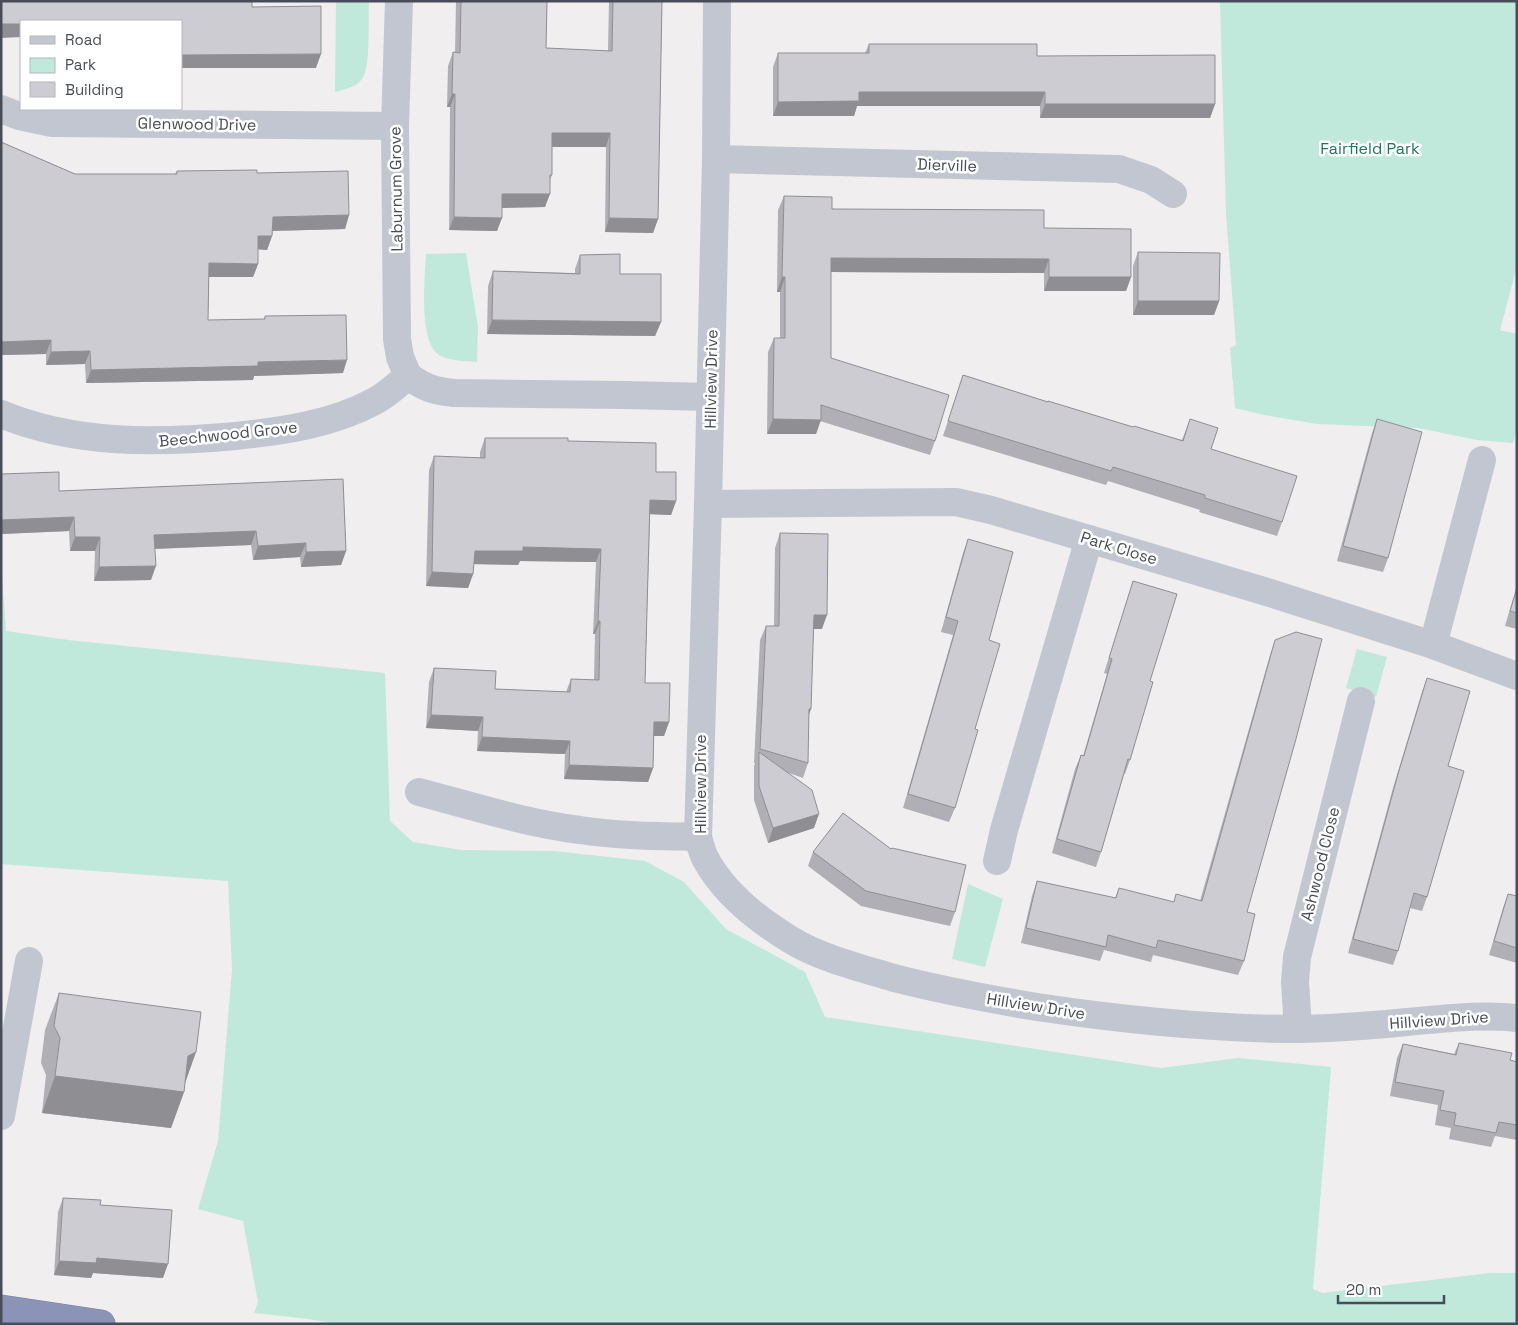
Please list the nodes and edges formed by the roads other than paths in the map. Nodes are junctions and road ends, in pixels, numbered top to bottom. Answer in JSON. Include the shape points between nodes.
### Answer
{"nodes":[{"id":1,"x":399,"y":1,"type":"edge"},
{"id":2,"x":717,"y":1,"type":"edge"},
{"id":3,"x":1,"y":109,"type":"edge"},
{"id":4,"x":395,"y":126,"type":"junction"},
{"id":5,"x":716,"y":158,"type":"junction"},
{"id":6,"x":1173,"y":194,"type":"dead end"},
{"id":7,"x":408,"y":376,"type":"junction"},
{"id":8,"x":710,"y":397,"type":"junction"},
{"id":9,"x":1,"y":414,"type":"edge"},
{"id":10,"x":1482,"y":460,"type":"dead end"},
{"id":11,"x":708,"y":504,"type":"junction"},
{"id":12,"x":1089,"y":539,"type":"junction"},
{"id":13,"x":1433,"y":645,"type":"junction"},
{"id":14,"x":1517,"y":676,"type":"edge"},
{"id":15,"x":1361,"y":701,"type":"dead end"},
{"id":16,"x":419,"y":792,"type":"dead end"},
{"id":17,"x":698,"y":837,"type":"junction"},
{"id":18,"x":997,"y":861,"type":"dead end"},
{"id":19,"x":29,"y":962,"type":"dead end"},
{"id":20,"x":1517,"y":1018,"type":"edge"},
{"id":21,"x":1298,"y":1029,"type":"junction"},
{"id":22,"x":1,"y":1116,"type":"edge"},
{"id":23,"x":1,"y":1309,"type":"edge"},
{"id":24,"x":100,"y":1324,"type":"edge"}],
"edges":[{"from":1,"to":4,"type":"street","name":"Laburnum Grove"},
{"from":2,"to":5,"type":"street","name":"Hillview Drive"},
{"from":3,"to":4,"type":"street","name":"Glenwood Drive","via":[[52,123]]},
{"from":4,"to":7,"type":"street","name":"Laburnum Grove","via":[[397,339]]},
{"from":5,"to":6,"type":"street","name":"Dierville","via":[[1119,169],[1151,180]]},
{"from":5,"to":8,"type":"street","name":"Hillview Drive"},
{"from":7,"to":8,"type":"street","via":[[423,386],[454,394]]},
{"from":7,"to":9,"type":"street","name":"Beechwood Grove","via":[[376,401],[315,424],[215,438],[150,442],[100,439],[26,424]]},
{"from":8,"to":11,"type":"street","name":"Hillview Drive"},
{"from":10,"to":13,"type":"street"},
{"from":11,"to":12,"type":"street","name":"Park Close","via":[[956,502]]},
{"from":11,"to":17,"type":"street","name":"Hillview Drive"},
{"from":12,"to":13,"type":"street","name":"Park Close"},
{"from":12,"to":18,"type":"street"},
{"from":13,"to":14,"type":"street","name":"Park Close"},
{"from":15,"to":21,"type":"street","name":"Ashwood Close","via":[[1297,957]]},
{"from":16,"to":17,"type":"street","via":[[518,819],[578,830]]},
{"from":17,"to":21,"type":"street","name":"Hillview Drive","via":[[705,858],[723,884],[753,914],[792,940],[842,962],[937,989],[1092,1015],[1187,1024]]},
{"from":19,"to":22,"type":"street"},
{"from":20,"to":21,"type":"street","name":"Hillview Drive","via":[[1470,1016],[1348,1028]]},
{"from":23,"to":24,"type":"highway"}]}
